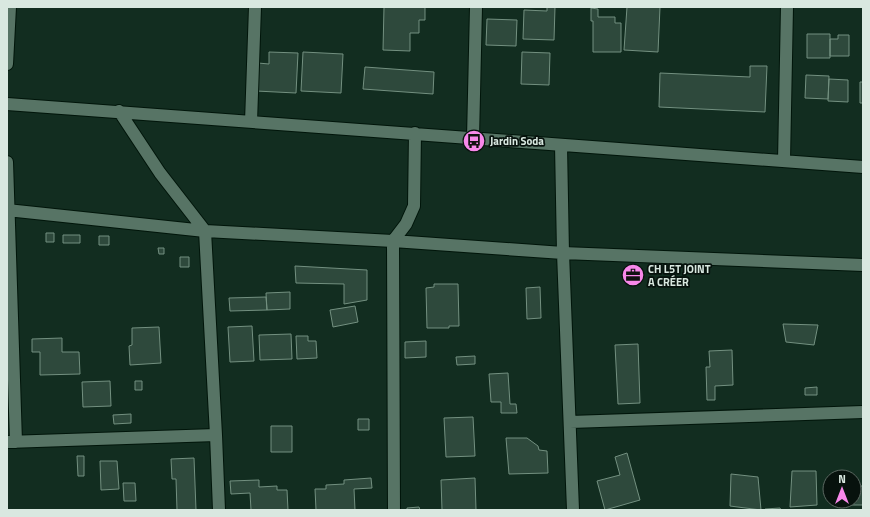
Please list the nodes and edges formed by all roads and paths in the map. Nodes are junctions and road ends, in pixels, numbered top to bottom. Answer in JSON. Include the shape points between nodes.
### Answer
{"nodes":[{"id":1,"x":10,"y":7,"type":"edge"},
{"id":2,"x":255,"y":7,"type":"edge"},
{"id":3,"x":476,"y":7,"type":"edge"},
{"id":4,"x":788,"y":7,"type":"edge"},
{"id":5,"x":7,"y":64,"type":"edge"},
{"id":6,"x":7,"y":104,"type":"edge"},
{"id":7,"x":119,"y":111,"type":"junction"},
{"id":8,"x":251,"y":122,"type":"junction"},
{"id":9,"x":415,"y":133,"type":"junction"},
{"id":10,"x":474,"y":138,"type":"junction"},
{"id":11,"x":561,"y":144,"type":"junction"},
{"id":12,"x":784,"y":161,"type":"junction"},
{"id":13,"x":7,"y":162,"type":"edge"},
{"id":14,"x":863,"y":167,"type":"edge"},
{"id":15,"x":8,"y":210,"type":"edge"},
{"id":16,"x":205,"y":231,"type":"junction"},
{"id":17,"x":393,"y":241,"type":"junction"},
{"id":18,"x":563,"y":253,"type":"junction"},
{"id":19,"x":863,"y":265,"type":"edge"},
{"id":20,"x":863,"y":412,"type":"edge"},
{"id":21,"x":570,"y":422,"type":"junction"},
{"id":22,"x":216,"y":435,"type":"junction"},
{"id":23,"x":11,"y":442,"type":"edge"},
{"id":24,"x":218,"y":510,"type":"edge"},
{"id":25,"x":394,"y":510,"type":"edge"},
{"id":26,"x":573,"y":510,"type":"edge"}],
"edges":[{"from":1,"to":5,"type":"street"},
{"from":2,"to":8,"type":"street"},
{"from":3,"to":10,"type":"street"},
{"from":4,"to":12,"type":"street"},
{"from":6,"to":7,"type":"street"},
{"from":7,"to":8,"type":"street"},
{"from":7,"to":16,"type":"street","via":[[160,173]]},
{"from":8,"to":9,"type":"street"},
{"from":9,"to":10,"type":"street"},
{"from":9,"to":17,"type":"street","via":[[414,206],[406,224]]},
{"from":10,"to":11,"type":"street"},
{"from":11,"to":12,"type":"street"},
{"from":11,"to":18,"type":"street"},
{"from":12,"to":14,"type":"street"},
{"from":13,"to":15,"type":"street"},
{"from":15,"to":16,"type":"street"},
{"from":15,"to":23,"type":"street"},
{"from":16,"to":17,"type":"street"},
{"from":16,"to":22,"type":"street"},
{"from":17,"to":18,"type":"street"},
{"from":17,"to":25,"type":"street"},
{"from":18,"to":19,"type":"street"},
{"from":18,"to":21,"type":"street"},
{"from":20,"to":21,"type":"street"},
{"from":21,"to":26,"type":"street"},
{"from":22,"to":23,"type":"street"},
{"from":22,"to":24,"type":"street"}]}
